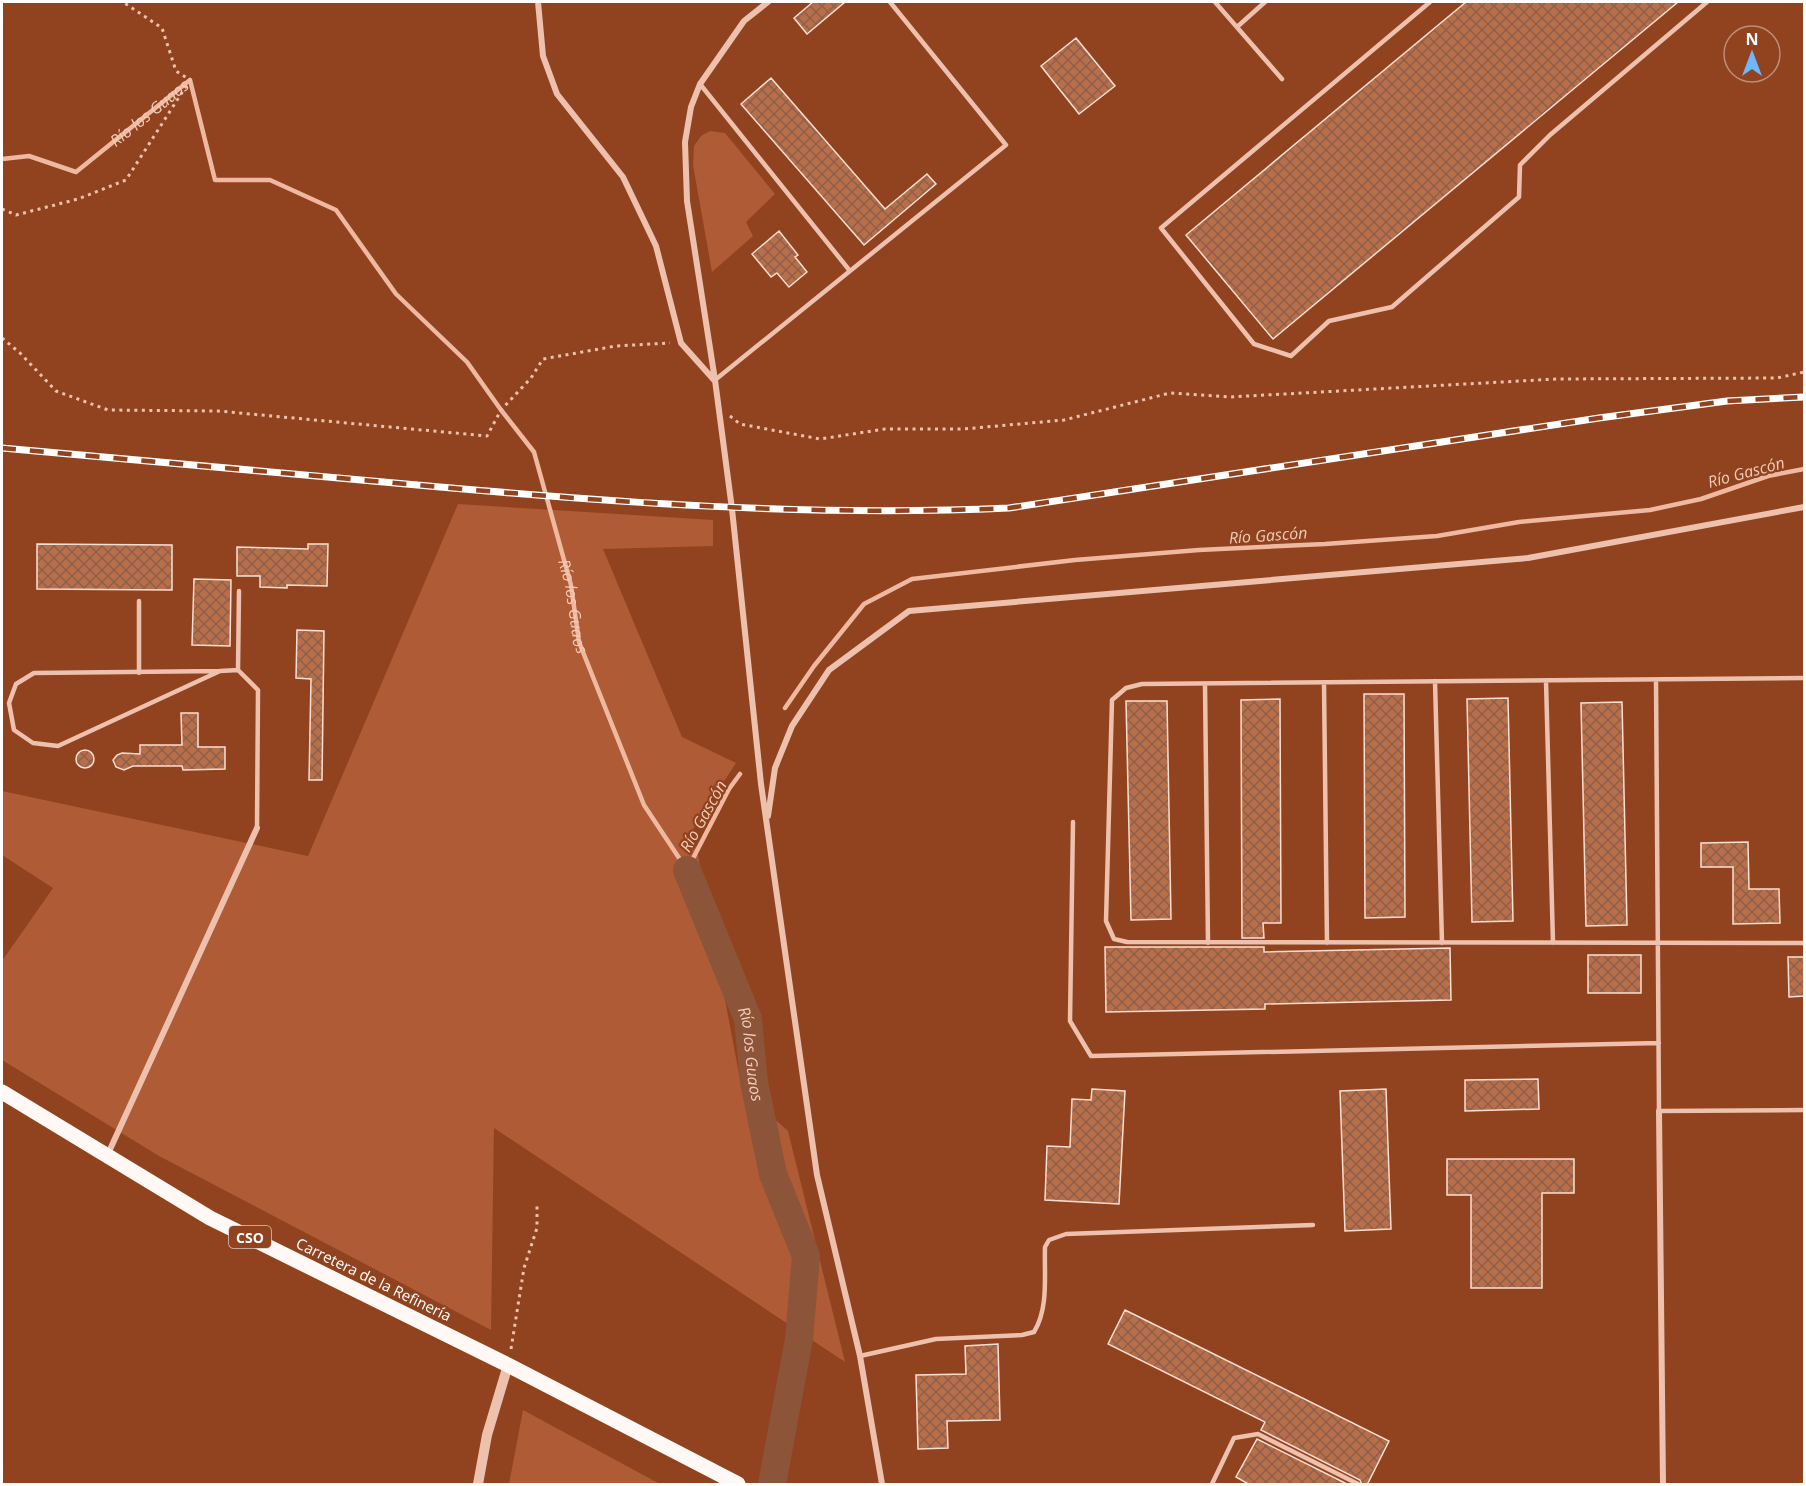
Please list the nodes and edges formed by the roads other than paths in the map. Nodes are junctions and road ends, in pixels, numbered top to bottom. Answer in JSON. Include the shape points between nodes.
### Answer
{"nodes":[{"id":1,"x":538,"y":2,"type":"edge"},
{"id":2,"x":768,"y":2,"type":"edge"},
{"id":3,"x":890,"y":2,"type":"edge"},
{"id":4,"x":1215,"y":2,"type":"edge"},
{"id":5,"x":1265,"y":2,"type":"edge"},
{"id":6,"x":1430,"y":2,"type":"edge"},
{"id":7,"x":1707,"y":2,"type":"edge"},
{"id":8,"x":1237,"y":27,"type":"junction"},
{"id":9,"x":1282,"y":79,"type":"dead end"},
{"id":10,"x":700,"y":84,"type":"junction"},
{"id":11,"x":850,"y":271,"type":"junction"},
{"id":12,"x":715,"y":380,"type":"junction"},
{"id":13,"x":1804,"y":507,"type":"edge"},
{"id":14,"x":239,"y":591,"type":"dead end"},
{"id":15,"x":140,"y":601,"type":"dead end"},
{"id":16,"x":238,"y":670,"type":"junction"},
{"id":17,"x":220,"y":671,"type":"junction"},
{"id":18,"x":140,"y":673,"type":"junction"},
{"id":19,"x":1804,"y":678,"type":"edge"},
{"id":20,"x":1656,"y":680,"type":"junction"},
{"id":21,"x":1435,"y":681,"type":"junction"},
{"id":22,"x":1546,"y":681,"type":"junction"},
{"id":23,"x":1324,"y":682,"type":"junction"},
{"id":24,"x":1205,"y":684,"type":"junction"},
{"id":25,"x":766,"y":822,"type":"junction"},
{"id":26,"x":1073,"y":822,"type":"dead end"},
{"id":27,"x":257,"y":828,"type":"joint"},
{"id":28,"x":1208,"y":943,"type":"junction"},
{"id":29,"x":1327,"y":943,"type":"junction"},
{"id":30,"x":1442,"y":943,"type":"junction"},
{"id":31,"x":1553,"y":943,"type":"junction"},
{"id":32,"x":1658,"y":943,"type":"junction"},
{"id":33,"x":1804,"y":943,"type":"edge"},
{"id":34,"x":1659,"y":1043,"type":"junction"},
{"id":35,"x":2,"y":1092,"type":"edge"},
{"id":36,"x":1804,"y":1110,"type":"edge"},
{"id":37,"x":1659,"y":1111,"type":"junction"},
{"id":38,"x":106,"y":1157,"type":"junction"},
{"id":39,"x":1313,"y":1224,"type":"dead end"},
{"id":40,"x":860,"y":1356,"type":"junction"},
{"id":41,"x":508,"y":1365,"type":"junction"},
{"id":42,"x":478,"y":1485,"type":"edge"},
{"id":43,"x":738,"y":1485,"type":"edge"},
{"id":44,"x":882,"y":1485,"type":"edge"},
{"id":45,"x":1212,"y":1485,"type":"edge"},
{"id":46,"x":1358,"y":1485,"type":"edge"},
{"id":47,"x":1663,"y":1485,"type":"edge"}],
"edges":[{"from":1,"to":12,"type":"street","via":[[543,56],[557,94],[623,177],[656,246],[681,343]]},
{"from":2,"to":10,"type":"street","via":[[744,21]]},
{"from":3,"to":11,"type":"lane","via":[[1006,145]]},
{"from":4,"to":8,"type":"lane"},
{"from":5,"to":8,"type":"lane"},
{"from":6,"to":7,"type":"lane","via":[[1161,228],[1254,344],[1292,356],[1329,321],[1392,307],[1520,197],[1520,165],[1550,135]]},
{"from":8,"to":9,"type":"lane"},
{"from":10,"to":11,"type":"lane"},
{"from":10,"to":12,"type":"street","via":[[684,142],[687,201]]},
{"from":11,"to":12,"type":"lane"},
{"from":12,"to":25,"type":"street"},
{"from":13,"to":25,"type":"street","via":[[1528,558],[909,610],[829,670],[792,726],[775,768]]},
{"from":14,"to":16,"type":"lane"},
{"from":15,"to":18,"type":"lane"},
{"from":16,"to":17,"type":"lane"},
{"from":16,"to":27,"type":"lane","via":[[258,690]]},
{"from":17,"to":18,"type":"lane"},
{"from":17,"to":18,"type":"lane","via":[[58,746],[33,743],[14,730],[9,703],[16,684],[34,673]]},
{"from":19,"to":20,"type":"lane"},
{"from":20,"to":22,"type":"lane"},
{"from":20,"to":32,"type":"lane"},
{"from":21,"to":22,"type":"lane"},
{"from":21,"to":23,"type":"lane"},
{"from":21,"to":30,"type":"lane"},
{"from":22,"to":31,"type":"lane"},
{"from":23,"to":24,"type":"lane"},
{"from":23,"to":29,"type":"lane"},
{"from":24,"to":28,"type":"lane"},
{"from":24,"to":28,"type":"lane","via":[[1142,684],[1126,688],[1112,700],[1106,921],[1114,939],[1127,942]]},
{"from":25,"to":40,"type":"street","via":[[817,1175]]},
{"from":26,"to":34,"type":"lane","via":[[1070,1021],[1090,1056]]},
{"from":27,"to":38,"type":"street"},
{"from":28,"to":29,"type":"lane"},
{"from":29,"to":30,"type":"lane"},
{"from":30,"to":31,"type":"lane"},
{"from":31,"to":32,"type":"lane"},
{"from":32,"to":33,"type":"lane"},
{"from":32,"to":34,"type":"lane"},
{"from":34,"to":37,"type":"lane"},
{"from":35,"to":38,"type":"main road","name":"Carretera de la Refinería","number":"CSO"},
{"from":36,"to":37,"type":"lane"},
{"from":37,"to":47,"type":"street"},
{"from":38,"to":41,"type":"main road","name":"Carretera de la Refinería","number":"CSO","via":[[210,1218]]},
{"from":39,"to":40,"type":"lane","via":[[1066,1234],[1049,1240],[1045,1247],[1044,1296],[1040,1323],[1034,1332],[936,1339]]},
{"from":40,"to":44,"type":"street"},
{"from":41,"to":42,"type":"street","via":[[487,1435]]},
{"from":41,"to":43,"type":"main road","name":"Carretera de la Refinería","number":"CSO"},
{"from":45,"to":46,"type":"lane","via":[[1234,1438],[1258,1434]]}]}
